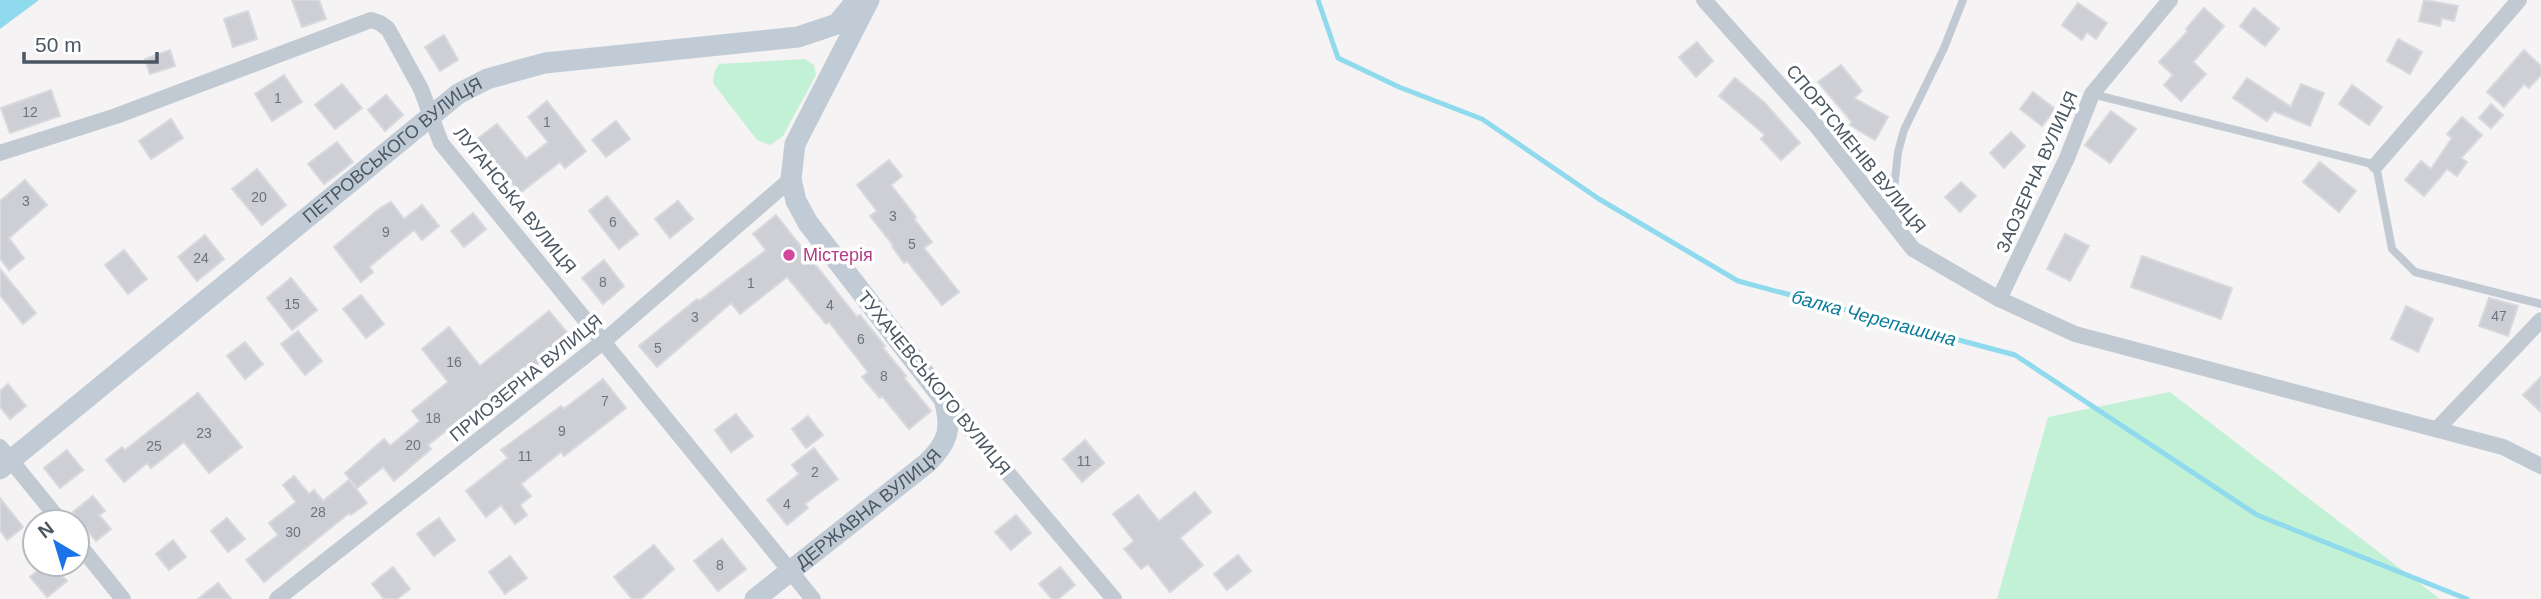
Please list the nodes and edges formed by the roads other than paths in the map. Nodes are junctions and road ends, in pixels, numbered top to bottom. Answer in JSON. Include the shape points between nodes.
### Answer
{"nodes":[{"id":1,"x":858,"y":0,"type":"edge"},
{"id":2,"x":869,"y":0,"type":"edge"},
{"id":3,"x":1704,"y":0,"type":"edge"},
{"id":4,"x":1963,"y":0,"type":"edge"},
{"id":5,"x":2170,"y":0,"type":"edge"},
{"id":6,"x":2519,"y":0,"type":"edge"},
{"id":7,"x":2092,"y":94,"type":"junction"},
{"id":8,"x":430,"y":115,"type":"junction"},
{"id":9,"x":0,"y":153,"type":"edge"},
{"id":10,"x":2376,"y":165,"type":"junction"},
{"id":11,"x":791,"y":179,"type":"junction"},
{"id":12,"x":1891,"y":221,"type":"junction"},
{"id":13,"x":1999,"y":299,"type":"junction"},
{"id":14,"x":2541,"y":304,"type":"edge"},
{"id":15,"x":2541,"y":320,"type":"edge"},
{"id":16,"x":604,"y":341,"type":"junction"},
{"id":17,"x":944,"y":398,"type":"junction"},
{"id":18,"x":2437,"y":429,"type":"junction"},
{"id":19,"x":4,"y":459,"type":"edge"},
{"id":20,"x":2541,"y":466,"type":"edge"},
{"id":21,"x":48,"y":508,"type":"edge"},
{"id":22,"x":91,"y":559,"type":"edge"},
{"id":23,"x":790,"y":571,"type":"junction"},
{"id":24,"x":123,"y":599,"type":"edge"},
{"id":25,"x":277,"y":599,"type":"edge"},
{"id":26,"x":755,"y":599,"type":"edge"},
{"id":27,"x":813,"y":599,"type":"edge"},
{"id":28,"x":1114,"y":599,"type":"edge"}],
"edges":[{"from":1,"to":8,"type":"main road","name":"ПЕТРОВСЬКОГО ВУЛИЦЯ","via":[[837,24],[798,37],[545,63],[487,79],[458,93]]},
{"from":2,"to":11,"type":"main road","name":"ТУХАЧЕВСЬКОГО ВУЛИЦЯ","via":[[795,144]]},
{"from":3,"to":12,"type":"street","name":"СПОРТСМЕНІВ ВУЛИЦЯ","via":[[1819,130]]},
{"from":4,"to":12,"type":"lane","via":[[1904,130]]},
{"from":5,"to":7,"type":"street","name":"ЗАОЗЕРНА ВУЛИЦЯ"},
{"from":6,"to":10,"type":"street"},
{"from":7,"to":10,"type":"lane"},
{"from":7,"to":13,"type":"street","name":"ЗАОЗЕРНА ВУЛИЦЯ","via":[[2067,158]]},
{"from":8,"to":9,"type":"street","name":"ЛУГАНСЬКА ВУЛИЦЯ","via":[[421,89],[387,29],[371,20],[116,116]]},
{"from":8,"to":16,"type":"street","name":"ЛУГАНСЬКА ВУЛИЦЯ","via":[[441,142]]},
{"from":8,"to":19,"type":"main road","name":"ПЕТРОВСЬКОГО ВУЛИЦЯ"},
{"from":10,"to":14,"type":"lane","via":[[2392,249],[2415,272]]},
{"from":11,"to":16,"type":"street","name":"ПРИОЗЕРНА ВУЛИЦЯ"},
{"from":11,"to":17,"type":"main road","name":"ТУХАЧЕВСЬКОГО ВУЛИЦЯ","via":[[807,223]]},
{"from":12,"to":13,"type":"street","name":"СПОРТСМЕНІВ ВУЛИЦЯ","via":[[1913,249]]},
{"from":13,"to":18,"type":"street","name":"СПОРТСМЕНІВ ВУЛИЦЯ","via":[[2075,334]]},
{"from":15,"to":18,"type":"street"},
{"from":16,"to":23,"type":"street","name":"ЛУГАНСЬКА ВУЛИЦЯ"},
{"from":16,"to":25,"type":"street","name":"ПРИОЗЕРНА ВУЛИЦЯ"},
{"from":17,"to":23,"type":"main road","name":"ДЕРЖАВНА ВУЛИЦЯ","via":[[948,428],[940,450]]},
{"from":17,"to":28,"type":"street","name":"ТУХАЧЕВСЬКОГО ВУЛИЦЯ"},
{"from":18,"to":20,"type":"street","name":"СПОРТСМЕНІВ ВУЛИЦЯ","via":[[2503,447]]},
{"from":19,"to":21,"type":"street"},
{"from":22,"to":24,"type":"street"},
{"from":23,"to":26,"type":"main road","name":"ДЕРЖАВНА ВУЛИЦЯ"},
{"from":23,"to":27,"type":"street","name":"ЛУГАНСЬКА ВУЛИЦЯ"}]}
